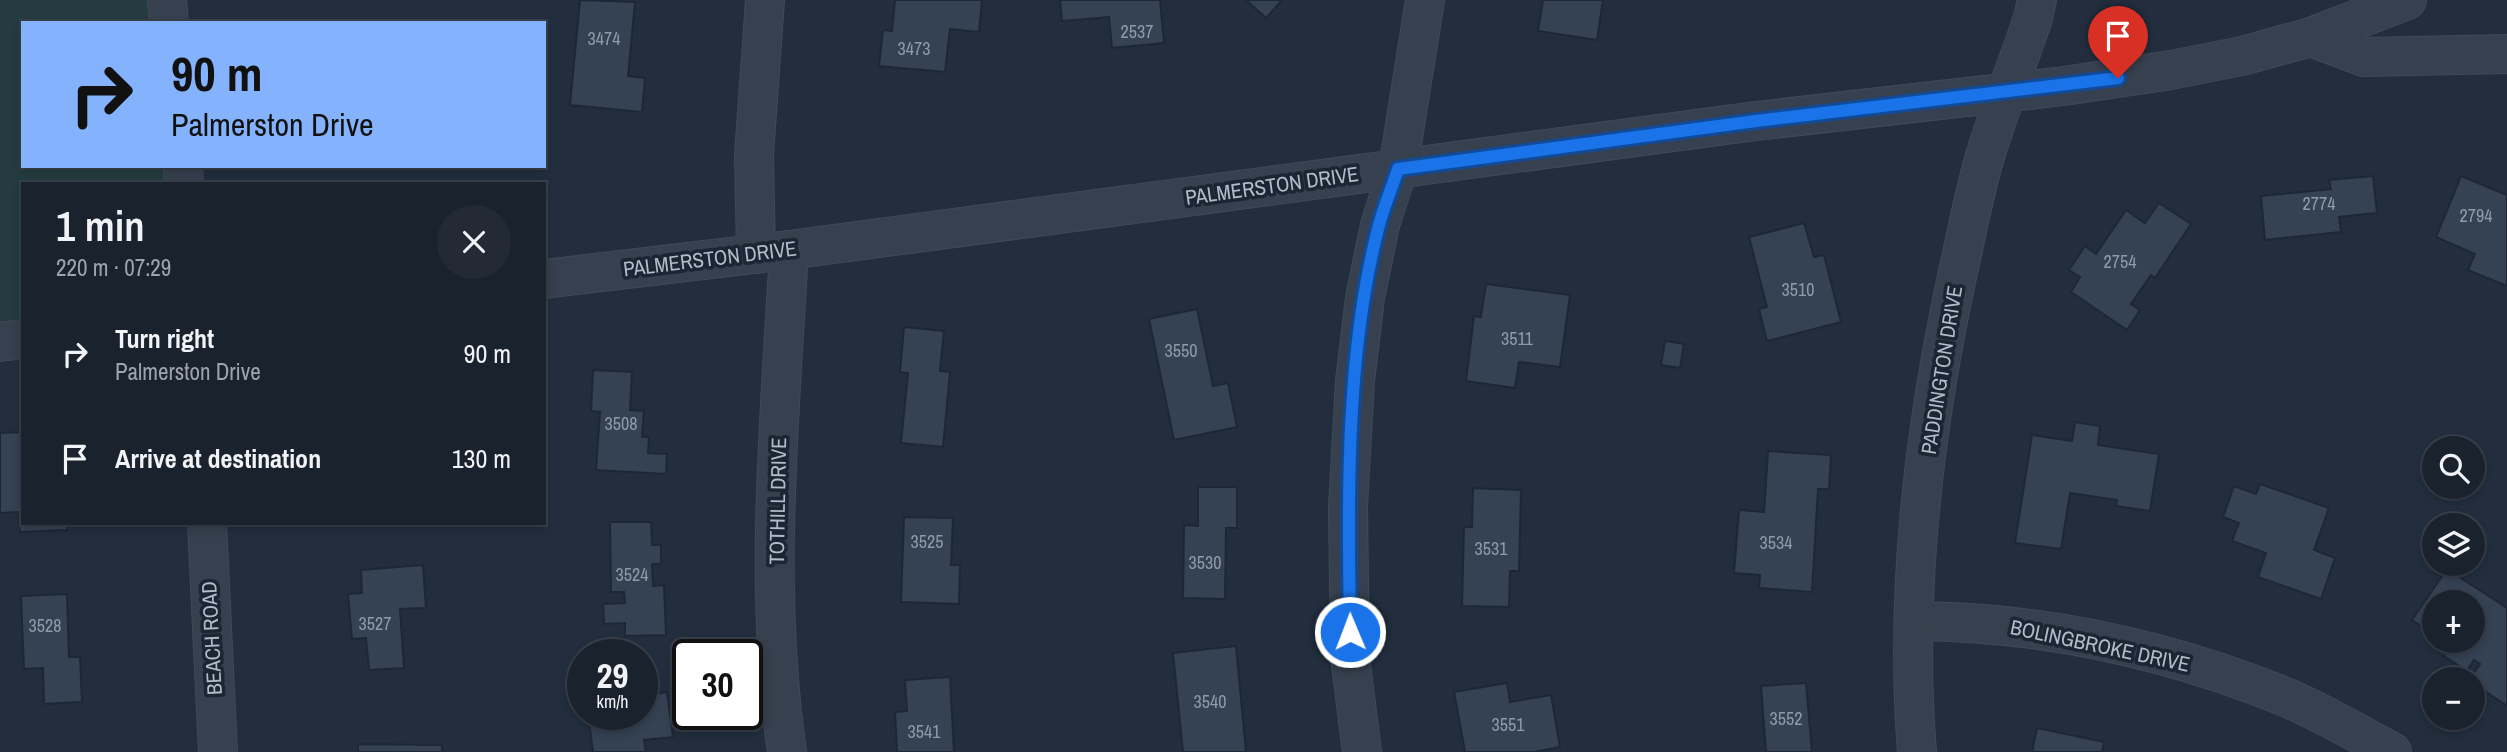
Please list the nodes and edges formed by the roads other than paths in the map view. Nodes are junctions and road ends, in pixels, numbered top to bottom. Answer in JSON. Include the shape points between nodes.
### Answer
{"nodes":[{"id":1,"x":167,"y":0,"type":"edge"},
{"id":2,"x":765,"y":0,"type":"edge"},
{"id":3,"x":1425,"y":0,"type":"edge"},
{"id":4,"x":2037,"y":0,"type":"edge"},
{"id":5,"x":2407,"y":0,"type":"edge"},
{"id":6,"x":169,"y":21,"type":"edge"},
{"id":7,"x":2311,"y":37,"type":"junction"},
{"id":8,"x":2507,"y":54,"type":"edge"},
{"id":9,"x":2008,"y":92,"type":"junction"},
{"id":10,"x":1398,"y":169,"type":"junction"},
{"id":11,"x":773,"y":252,"type":"junction"},
{"id":12,"x":546,"y":279,"type":"edge"},
{"id":13,"x":21,"y":339,"type":"edge"},
{"id":14,"x":0,"y":342,"type":"edge"},
{"id":15,"x":207,"y":525,"type":"edge"},
{"id":16,"x":1915,"y":621,"type":"junction"},
{"id":17,"x":218,"y":752,"type":"edge"},
{"id":18,"x":787,"y":752,"type":"edge"},
{"id":19,"x":1362,"y":752,"type":"edge"},
{"id":20,"x":1917,"y":752,"type":"edge"},
{"id":21,"x":2392,"y":752,"type":"edge"}],
"edges":[{"from":1,"to":6,"type":"street"},
{"from":2,"to":11,"type":"street","name":"TOTHILL DRIVE","via":[[754,155]]},
{"from":3,"to":10,"type":"street"},
{"from":4,"to":9,"type":"street","name":"PADDINGTON DRIVE"},
{"from":5,"to":7,"type":"street","name":"PALMERSTON DRIVE"},
{"from":7,"to":8,"type":"street","via":[[2364,57]]},
{"from":7,"to":9,"type":"street","name":"PALMERSTON DRIVE","via":[[2171,70]]},
{"from":9,"to":10,"type":"street","name":"PALMERSTON DRIVE"},
{"from":9,"to":16,"type":"street","name":"PADDINGTON DRIVE","via":[[1986,153],[1945,332],[1925,477]]},
{"from":10,"to":11,"type":"street","name":"PALMERSTON DRIVE"},
{"from":10,"to":19,"type":"street","via":[[1380,225],[1365,298],[1355,381],[1348,506],[1350,657]]},
{"from":11,"to":12,"type":"street","name":"PALMERSTON DRIVE"},
{"from":11,"to":18,"type":"street","name":"TOTHILL DRIVE","via":[[780,705]]},
{"from":13,"to":14,"type":"street"},
{"from":15,"to":17,"type":"street","name":"BEACH ROAD"},
{"from":16,"to":20,"type":"street","name":"PADDINGTON DRIVE"},
{"from":16,"to":21,"type":"street","name":"BOLINGBROKE DRIVE","via":[[2011,626],[2155,653],[2285,697]]}]}
